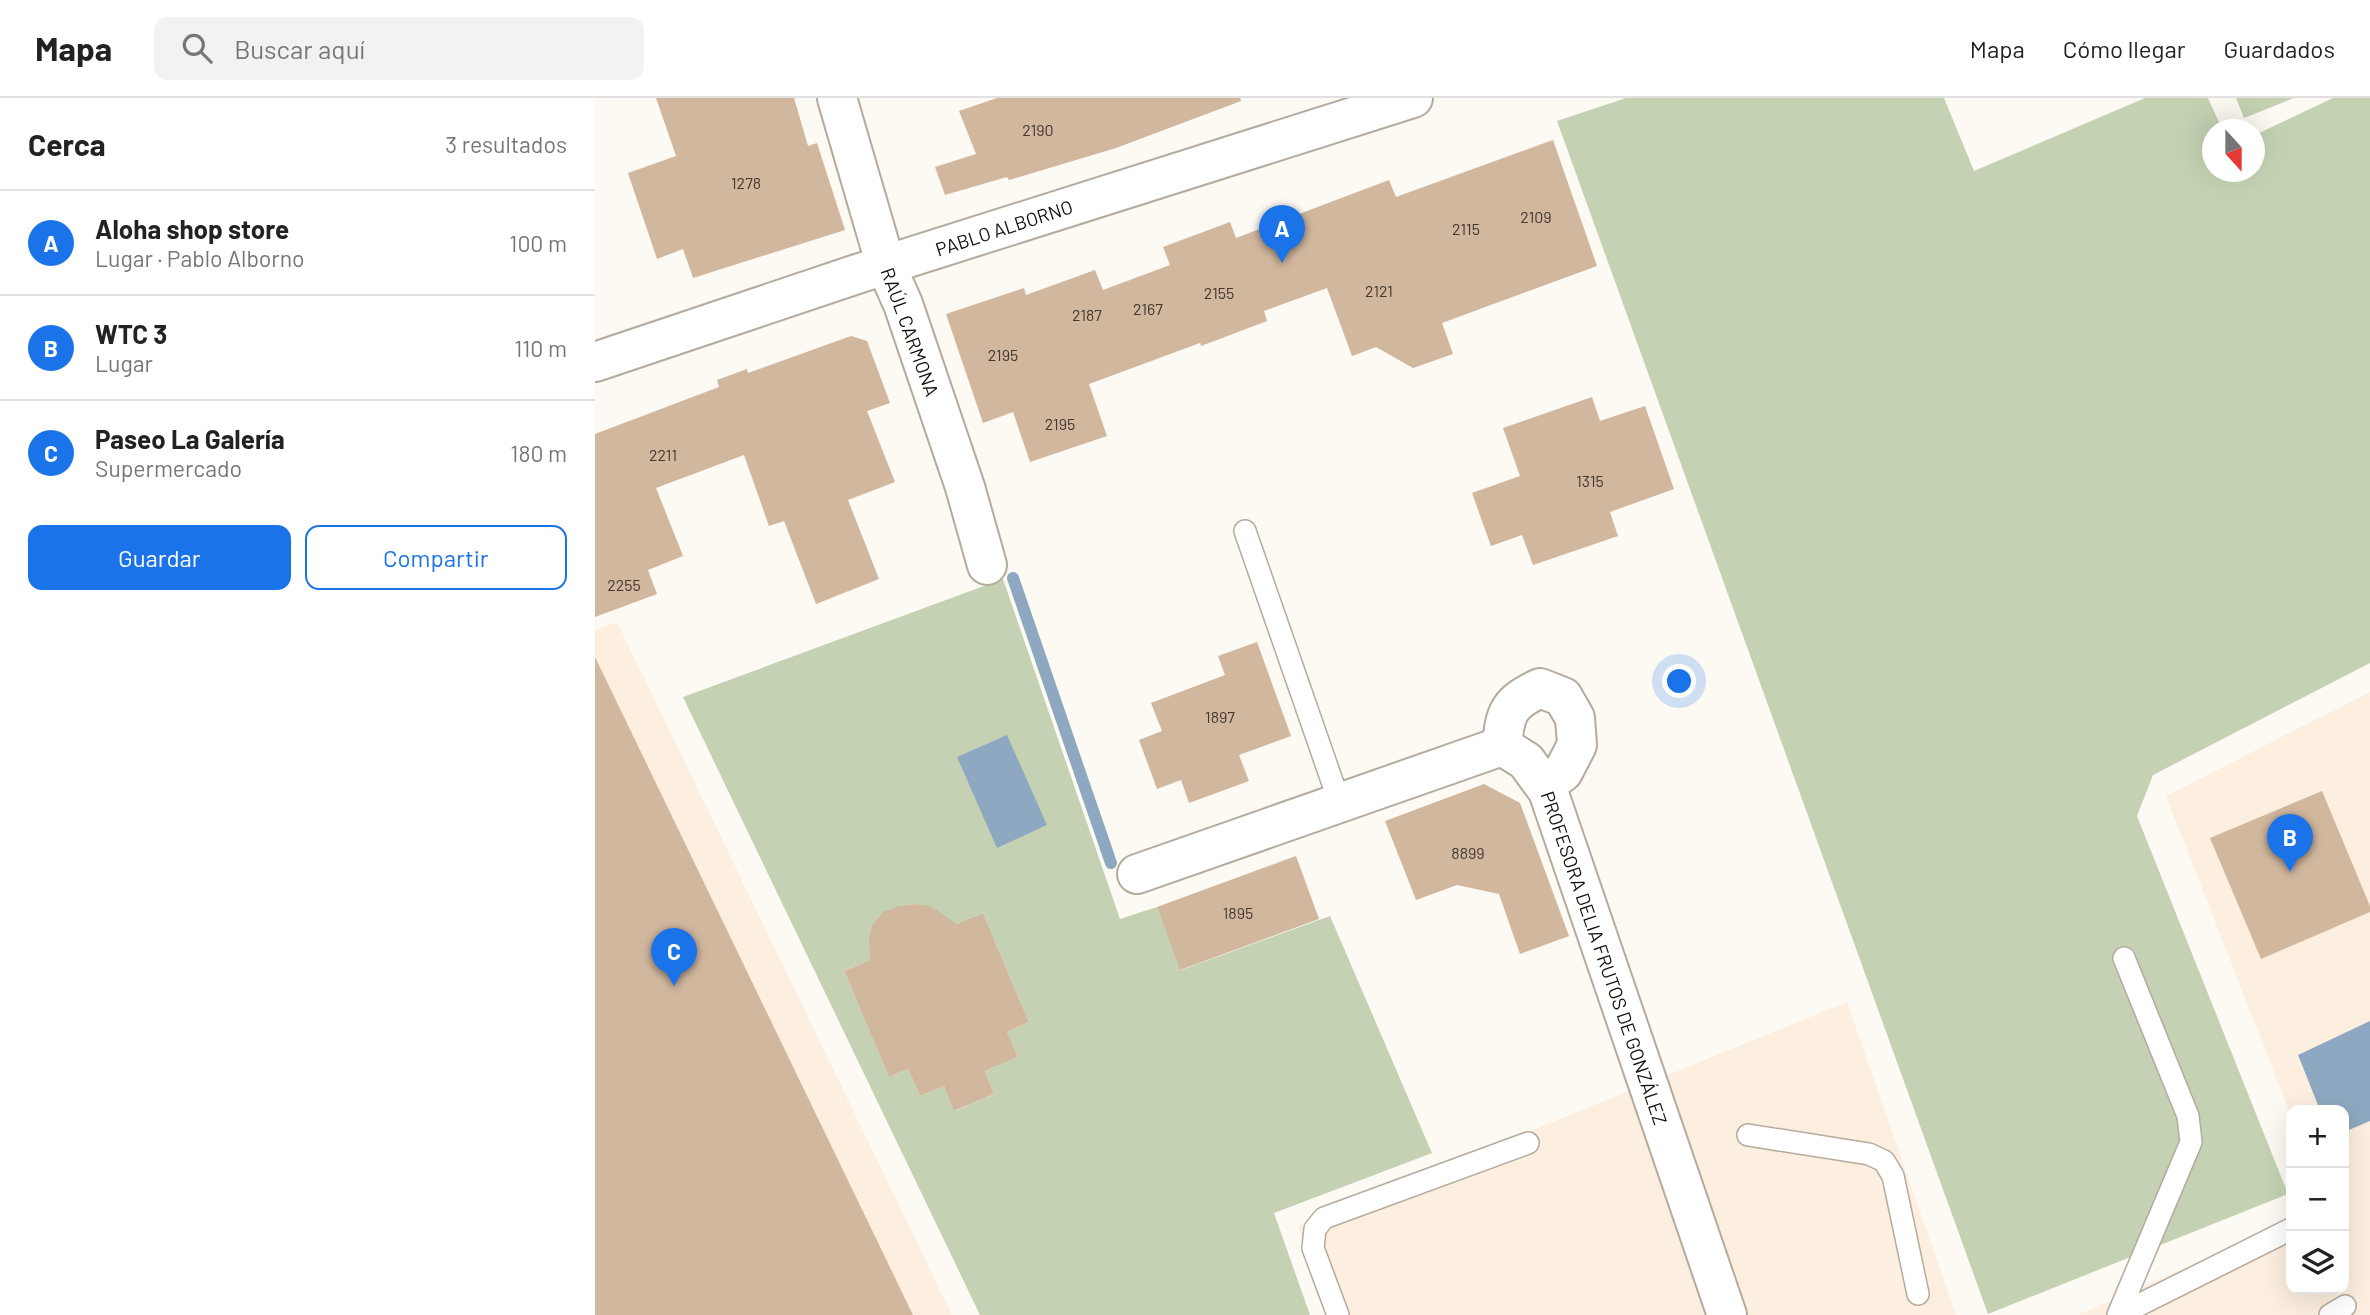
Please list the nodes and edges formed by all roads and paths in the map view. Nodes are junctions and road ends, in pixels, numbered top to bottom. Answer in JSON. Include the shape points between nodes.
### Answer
{"nodes":[{"id":1,"x":837,"y":98,"type":"edge"},
{"id":2,"x":1413,"y":98,"type":"edge"},
{"id":3,"x":886,"y":266,"type":"junction"},
{"id":4,"x":595,"y":362,"type":"edge"},
{"id":5,"x":1245,"y":531,"type":"dead end"},
{"id":6,"x":987,"y":565,"type":"dead end"},
{"id":7,"x":1502,"y":746,"type":"junction"},
{"id":8,"x":1545,"y":785,"type":"junction"},
{"id":9,"x":1339,"y":801,"type":"junction"},
{"id":10,"x":1137,"y":874,"type":"dead end"},
{"id":11,"x":2124,"y":958,"type":"dead end"},
{"id":12,"x":1748,"y":1135,"type":"dead end"},
{"id":13,"x":1528,"y":1143,"type":"dead end"},
{"id":14,"x":2287,"y":1231,"type":"edge"},
{"id":15,"x":1917,"y":1294,"type":"dead end"},
{"id":16,"x":1338,"y":1315,"type":"edge"},
{"id":17,"x":1727,"y":1315,"type":"edge"},
{"id":18,"x":2118,"y":1315,"type":"edge"}],
"edges":[{"from":1,"to":3,"type":"street","name":"RAÚL CARMONA"},
{"from":2,"to":3,"type":"street","name":"PABLO ALBORNO"},
{"from":3,"to":4,"type":"street","name":"PABLO ALBORNO"},
{"from":3,"to":6,"type":"street","name":"RAÚL CARMONA","via":[[965,487]]},
{"from":5,"to":9,"type":"lane"},
{"from":7,"to":8,"type":"street","name":"PROFESORA DELIA FRUTOS DE GONZÁLEZ","via":[[1526,761]]},
{"from":7,"to":8,"type":"street","via":[[1504,723],[1516,700],[1540,688],[1563,697],[1575,718],[1577,744],[1563,772]]},
{"from":7,"to":9,"type":"street"},
{"from":8,"to":17,"type":"street","name":"PROFESORA DELIA FRUTOS DE GONZÁLEZ"},
{"from":9,"to":10,"type":"street"},
{"from":11,"to":18,"type":"lane","via":[[2188,1116],[2191,1142]]},
{"from":12,"to":15,"type":"lane","via":[[1869,1154],[1884,1161],[1893,1176]]},
{"from":13,"to":16,"type":"lane","via":[[1324,1218],[1315,1229],[1313,1248]]},
{"from":14,"to":18,"type":"lane"}]}
